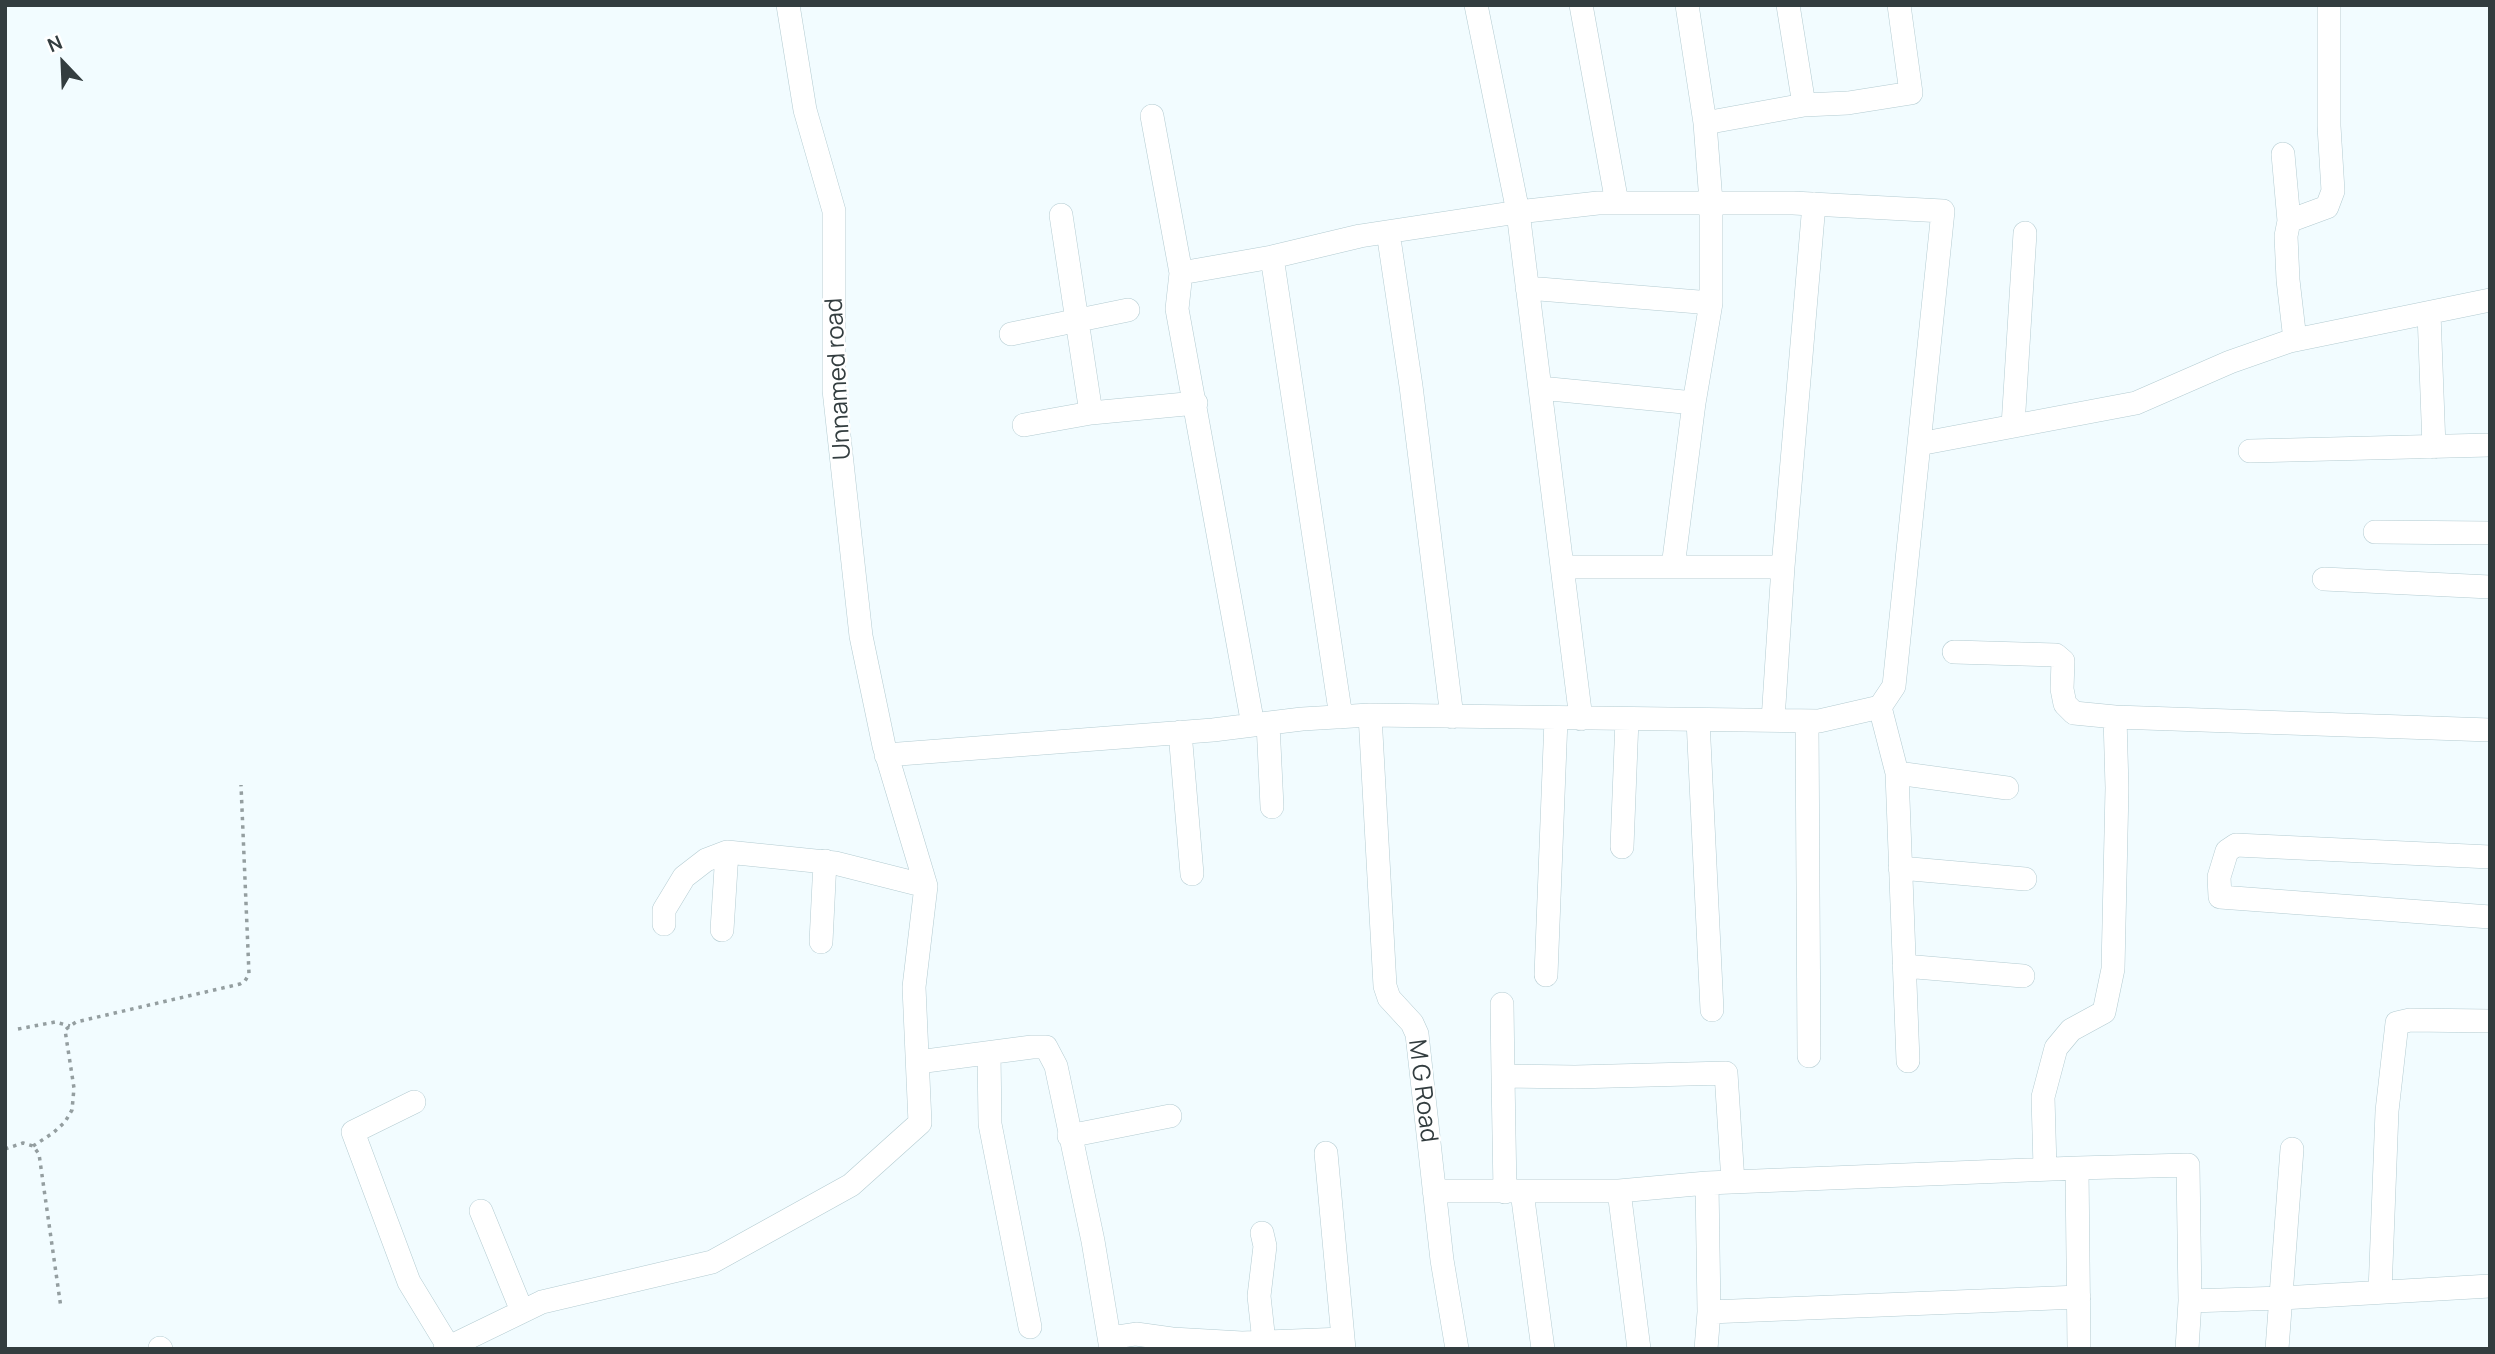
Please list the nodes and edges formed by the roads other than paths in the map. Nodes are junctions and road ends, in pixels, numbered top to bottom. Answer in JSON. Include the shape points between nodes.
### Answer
{"nodes":[{"id":1,"x":788,"y":5,"type":"edge"},
{"id":2,"x":1476,"y":5,"type":"edge"},
{"id":3,"x":1580,"y":5,"type":"edge"},
{"id":4,"x":1687,"y":5,"type":"edge"},
{"id":5,"x":1788,"y":5,"type":"edge"},
{"id":6,"x":1899,"y":5,"type":"edge"},
{"id":7,"x":2329,"y":5,"type":"edge"},
{"id":8,"x":1804,"y":105,"type":"junction"},
{"id":9,"x":1152,"y":116,"type":"dead end"},
{"id":10,"x":1705,"y":123,"type":"junction"},
{"id":11,"x":2283,"y":154,"type":"dead end"},
{"id":12,"x":1711,"y":202,"type":"junction"},
{"id":13,"x":1617,"y":203,"type":"junction"},
{"id":14,"x":1814,"y":204,"type":"junction"},
{"id":15,"x":1518,"y":212,"type":"junction"},
{"id":16,"x":1061,"y":215,"type":"dead end"},
{"id":17,"x":2289,"y":221,"type":"junction"},
{"id":18,"x":1388,"y":232,"type":"junction"},
{"id":19,"x":2025,"y":233,"type":"dead end"},
{"id":20,"x":1272,"y":257,"type":"junction"},
{"id":21,"x":1181,"y":273,"type":"junction"},
{"id":22,"x":1527,"y":288,"type":"junction"},
{"id":23,"x":2490,"y":300,"type":"edge"},
{"id":24,"x":1711,"y":303,"type":"junction"},
{"id":25,"x":1128,"y":310,"type":"dead end"},
{"id":26,"x":2428,"y":313,"type":"junction"},
{"id":27,"x":1077,"y":320,"type":"junction"},
{"id":28,"x":1012,"y":334,"type":"dead end"},
{"id":29,"x":2294,"y":341,"type":"junction"},
{"id":30,"x":1540,"y":388,"type":"junction"},
{"id":31,"x":1694,"y":403,"type":"junction"},
{"id":32,"x":1196,"y":404,"type":"junction"},
{"id":33,"x":1091,"y":413,"type":"junction"},
{"id":34,"x":1024,"y":425,"type":"dead end"},
{"id":35,"x":2013,"y":426,"type":"junction"},
{"id":36,"x":1919,"y":444,"type":"junction"},
{"id":37,"x":2490,"y":445,"type":"edge"},
{"id":38,"x":2434,"y":447,"type":"junction"},
{"id":39,"x":2250,"y":451,"type":"dead end"},
{"id":40,"x":2375,"y":532,"type":"dead end"},
{"id":41,"x":2490,"y":533,"type":"edge"},
{"id":42,"x":1562,"y":567,"type":"junction"},
{"id":43,"x":1673,"y":567,"type":"junction"},
{"id":44,"x":1783,"y":567,"type":"junction"},
{"id":45,"x":2324,"y":579,"type":"dead end"},
{"id":46,"x":2490,"y":587,"type":"edge"},
{"id":47,"x":1954,"y":652,"type":"dead end"},
{"id":48,"x":1880,"y":707,"type":"junction"},
{"id":49,"x":1370,"y":715,"type":"junction"},
{"id":50,"x":1341,"y":717,"type":"junction"},
{"id":51,"x":1451,"y":717,"type":"junction"},
{"id":52,"x":2116,"y":717,"type":"junction"},
{"id":53,"x":1556,"y":719,"type":"junction"},
{"id":54,"x":1581,"y":719,"type":"junction"},
{"id":55,"x":1627,"y":719,"type":"junction"},
{"id":56,"x":1698,"y":720,"type":"junction"},
{"id":57,"x":1773,"y":720,"type":"junction"},
{"id":58,"x":1807,"y":720,"type":"junction"},
{"id":59,"x":1260,"y":724,"type":"junction"},
{"id":60,"x":2490,"y":730,"type":"edge"},
{"id":61,"x":1180,"y":732,"type":"junction"},
{"id":62,"x":886,"y":755,"type":"junction"},
{"id":63,"x":1896,"y":773,"type":"junction"},
{"id":64,"x":2007,"y":788,"type":"dead end"},
{"id":65,"x":1272,"y":807,"type":"dead end"},
{"id":66,"x":1622,"y":847,"type":"dead end"},
{"id":67,"x":727,"y":852,"type":"junction"},
{"id":68,"x":2490,"y":857,"type":"edge"},
{"id":69,"x":825,"y":862,"type":"junction"},
{"id":70,"x":1900,"y":868,"type":"junction"},
{"id":71,"x":1192,"y":874,"type":"dead end"},
{"id":72,"x":2025,"y":880,"type":"dead end"},
{"id":73,"x":926,"y":886,"type":"junction"},
{"id":74,"x":2490,"y":917,"type":"edge"},
{"id":75,"x":664,"y":925,"type":"dead end"},
{"id":76,"x":722,"y":930,"type":"dead end"},
{"id":77,"x":821,"y":942,"type":"dead end"},
{"id":78,"x":1904,"y":966,"type":"junction"},
{"id":79,"x":1545,"y":975,"type":"dead end"},
{"id":80,"x":2023,"y":976,"type":"dead end"},
{"id":81,"x":1502,"y":1004,"type":"dead end"},
{"id":82,"x":1712,"y":1010,"type":"dead end"},
{"id":83,"x":2490,"y":1021,"type":"edge"},
{"id":84,"x":989,"y":1053,"type":"junction"},
{"id":85,"x":1809,"y":1056,"type":"dead end"},
{"id":86,"x":1908,"y":1061,"type":"dead end"},
{"id":87,"x":918,"y":1062,"type":"junction"},
{"id":88,"x":1503,"y":1076,"type":"junction"},
{"id":89,"x":414,"y":1102,"type":"dead end"},
{"id":90,"x":1170,"y":1116,"type":"dead end"},
{"id":91,"x":1069,"y":1136,"type":"junction"},
{"id":92,"x":2292,"y":1149,"type":"dead end"},
{"id":93,"x":1326,"y":1153,"type":"dead end"},
{"id":94,"x":2045,"y":1168,"type":"junction"},
{"id":95,"x":2077,"y":1168,"type":"junction"},
{"id":96,"x":1732,"y":1182,"type":"junction"},
{"id":97,"x":1707,"y":1183,"type":"junction"},
{"id":98,"x":1434,"y":1191,"type":"junction"},
{"id":99,"x":1619,"y":1191,"type":"junction"},
{"id":100,"x":1513,"y":1192,"type":"junction"},
{"id":101,"x":481,"y":1211,"type":"dead end"},
{"id":102,"x":1262,"y":1233,"type":"dead end"},
{"id":103,"x":2490,"y":1286,"type":"edge"},
{"id":104,"x":2380,"y":1292,"type":"junction"},
{"id":105,"x":2079,"y":1297,"type":"junction"},
{"id":106,"x":2282,"y":1298,"type":"junction"},
{"id":107,"x":2190,"y":1301,"type":"junction"},
{"id":108,"x":522,"y":1311,"type":"junction"},
{"id":109,"x":1709,"y":1312,"type":"junction"},
{"id":110,"x":1030,"y":1327,"type":"dead end"},
{"id":111,"x":1264,"y":1342,"type":"junction"},
{"id":112,"x":1111,"y":1344,"type":"edge"},
{"id":113,"x":1343,"y":1344,"type":"edge"},
{"id":114,"x":446,"y":1348,"type":"edge"},
{"id":115,"x":1457,"y":1349,"type":"edge"},
{"id":116,"x":1543,"y":1349,"type":"edge"},
{"id":117,"x":1639,"y":1349,"type":"edge"},
{"id":118,"x":1706,"y":1349,"type":"edge"},
{"id":119,"x":2079,"y":1349,"type":"edge"},
{"id":120,"x":2187,"y":1349,"type":"edge"},
{"id":121,"x":2277,"y":1349,"type":"edge"}],
"edges":[{"from":1,"to":62,"type":"street","name":"Unnamed road","via":[[806,110],[834,211],[834,390],[861,636]]},
{"from":2,"to":15,"type":"street"},
{"from":3,"to":13,"type":"street"},
{"from":4,"to":10,"type":"street"},
{"from":5,"to":8,"type":"street"},
{"from":6,"to":8,"type":"street","via":[[1911,93]]},
{"from":7,"to":17,"type":"street","via":[[2333,191],[2327,207]]},
{"from":8,"to":10,"type":"street"},
{"from":9,"to":21,"type":"street"},
{"from":10,"to":12,"type":"street"},
{"from":11,"to":17,"type":"street"},
{"from":12,"to":13,"type":"street"},
{"from":12,"to":14,"type":"street"},
{"from":12,"to":24,"type":"street"},
{"from":13,"to":15,"type":"street"},
{"from":14,"to":36,"type":"street","via":[[1943,211]]},
{"from":14,"to":44,"type":"street"},
{"from":15,"to":18,"type":"street"},
{"from":15,"to":22,"type":"street"},
{"from":16,"to":27,"type":"street"},
{"from":17,"to":29,"type":"street","via":[[2286,236]]},
{"from":18,"to":20,"type":"street"},
{"from":18,"to":51,"type":"street"},
{"from":19,"to":35,"type":"street"},
{"from":20,"to":21,"type":"street"},
{"from":20,"to":50,"type":"street"},
{"from":21,"to":32,"type":"street","via":[[1177,309]]},
{"from":22,"to":24,"type":"street"},
{"from":22,"to":30,"type":"street"},
{"from":23,"to":26,"type":"street"},
{"from":24,"to":31,"type":"street"},
{"from":25,"to":27,"type":"street"},
{"from":26,"to":29,"type":"street"},
{"from":26,"to":38,"type":"street"},
{"from":27,"to":28,"type":"street"},
{"from":27,"to":33,"type":"street"},
{"from":29,"to":35,"type":"street","via":[[2230,362],[2136,403]]},
{"from":30,"to":31,"type":"street"},
{"from":30,"to":42,"type":"street"},
{"from":31,"to":43,"type":"street"},
{"from":32,"to":33,"type":"street"},
{"from":32,"to":59,"type":"street"},
{"from":33,"to":34,"type":"street"},
{"from":35,"to":36,"type":"street"},
{"from":36,"to":48,"type":"street","via":[[1895,686]]},
{"from":37,"to":38,"type":"street"},
{"from":38,"to":39,"type":"street"},
{"from":40,"to":41,"type":"street"},
{"from":42,"to":43,"type":"street"},
{"from":42,"to":54,"type":"street"},
{"from":43,"to":44,"type":"street"},
{"from":44,"to":57,"type":"street"},
{"from":45,"to":46,"type":"street"},
{"from":47,"to":52,"type":"street","via":[[2056,654],[2063,661],[2065,704],[2074,713]]},
{"from":48,"to":58,"type":"street"},
{"from":48,"to":63,"type":"street"},
{"from":49,"to":50,"type":"street"},
{"from":49,"to":51,"type":"street"},
{"from":49,"to":98,"type":"street","name":"M G Road","via":[[1385,986],[1417,1034]]},
{"from":50,"to":59,"type":"street"},
{"from":51,"to":53,"type":"street"},
{"from":52,"to":60,"type":"street"},
{"from":52,"to":94,"type":"street","via":[[2113,969],[2104,1012],[2071,1030],[2056,1048],[2043,1097]]},
{"from":53,"to":54,"type":"street"},
{"from":53,"to":79,"type":"street"},
{"from":54,"to":55,"type":"street"},
{"from":55,"to":56,"type":"street"},
{"from":55,"to":66,"type":"street"},
{"from":56,"to":57,"type":"street"},
{"from":56,"to":82,"type":"street"},
{"from":57,"to":58,"type":"street"},
{"from":58,"to":85,"type":"street"},
{"from":59,"to":61,"type":"street"},
{"from":59,"to":65,"type":"street"},
{"from":61,"to":62,"type":"street"},
{"from":61,"to":71,"type":"street"},
{"from":62,"to":73,"type":"street","name":"Unnamed road"},
{"from":63,"to":64,"type":"street"},
{"from":63,"to":70,"type":"street"},
{"from":67,"to":69,"type":"street"},
{"from":67,"to":75,"type":"street","via":[[706,860],[684,877],[664,910]]},
{"from":67,"to":76,"type":"street"},
{"from":68,"to":74,"type":"street","via":[[2236,845],[2227,851],[2219,877],[2220,897]]},
{"from":69,"to":73,"type":"street"},
{"from":69,"to":77,"type":"street"},
{"from":70,"to":72,"type":"street"},
{"from":70,"to":78,"type":"street"},
{"from":73,"to":87,"type":"street","via":[[914,987]]},
{"from":78,"to":80,"type":"street"},
{"from":78,"to":86,"type":"street"},
{"from":81,"to":88,"type":"street"},
{"from":83,"to":104,"type":"street","via":[[2397,1023],[2387,1111]]},
{"from":84,"to":87,"type":"street"},
{"from":84,"to":91,"type":"street","via":[[1046,1047],[1056,1066]]},
{"from":84,"to":110,"type":"street","via":[[990,1124]]},
{"from":87,"to":108,"type":"street","via":[[920,1123],[851,1185],[712,1262],[541,1302]]},
{"from":88,"to":96,"type":"street","via":[[1726,1073]]},
{"from":88,"to":100,"type":"street"},
{"from":89,"to":114,"type":"street","via":[[353,1132],[409,1282]]},
{"from":90,"to":91,"type":"street"},
{"from":91,"to":112,"type":"street"},
{"from":92,"to":106,"type":"street"},
{"from":93,"to":113,"type":"street"},
{"from":94,"to":95,"type":"street"},
{"from":94,"to":96,"type":"street"},
{"from":95,"to":105,"type":"street"},
{"from":95,"to":107,"type":"street","via":[[2188,1165]]},
{"from":96,"to":97,"type":"street"},
{"from":97,"to":99,"type":"street"},
{"from":97,"to":109,"type":"street"},
{"from":98,"to":100,"type":"street"},
{"from":98,"to":115,"type":"street","name":"M G Road"},
{"from":99,"to":100,"type":"street"},
{"from":99,"to":117,"type":"street"},
{"from":100,"to":116,"type":"street"},
{"from":101,"to":108,"type":"street"},
{"from":102,"to":111,"type":"street","via":[[1265,1246],[1259,1296]]},
{"from":103,"to":104,"type":"street"},
{"from":104,"to":106,"type":"street"},
{"from":105,"to":109,"type":"street"},
{"from":105,"to":119,"type":"street"},
{"from":106,"to":107,"type":"street"},
{"from":106,"to":121,"type":"street"},
{"from":107,"to":120,"type":"street"},
{"from":108,"to":114,"type":"street"},
{"from":109,"to":118,"type":"street"},
{"from":111,"to":112,"type":"street","via":[[1190,1341],[1136,1334]]},
{"from":111,"to":113,"type":"street"}]}
